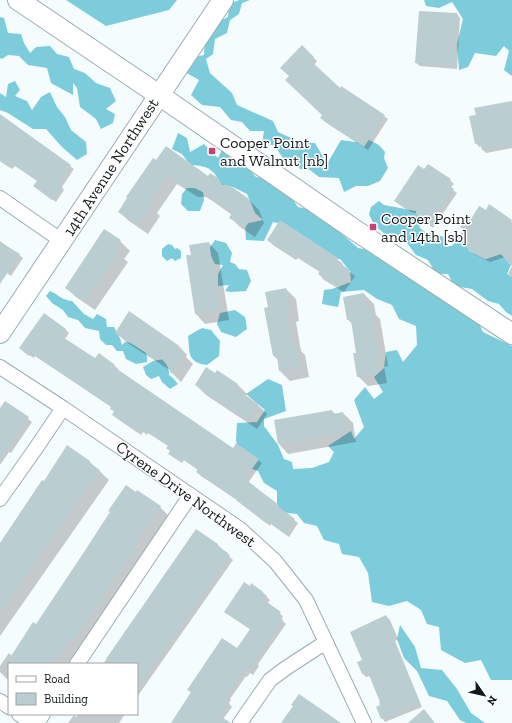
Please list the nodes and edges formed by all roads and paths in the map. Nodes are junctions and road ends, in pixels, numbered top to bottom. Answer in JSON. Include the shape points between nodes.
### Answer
{"nodes":[{"id":1,"x":18,"y":0,"type":"edge"},
{"id":2,"x":223,"y":0,"type":"edge"},
{"id":3,"x":159,"y":95,"type":"junction"},
{"id":4,"x":0,"y":198,"type":"edge"},
{"id":5,"x":62,"y":241,"type":"junction"},
{"id":6,"x":0,"y":333,"type":"edge"},
{"id":7,"x":512,"y":334,"type":"edge"},
{"id":8,"x":0,"y":367,"type":"edge"},
{"id":9,"x":63,"y":408,"type":"junction"},
{"id":10,"x":190,"y":496,"type":"junction"},
{"id":11,"x":0,"y":499,"type":"edge"},
{"id":12,"x":326,"y":642,"type":"junction"},
{"id":13,"x":78,"y":663,"type":"edge"},
{"id":14,"x":20,"y":715,"type":"edge"},
{"id":15,"x":32,"y":723,"type":"edge"},
{"id":16,"x":240,"y":723,"type":"edge"},
{"id":17,"x":364,"y":723,"type":"edge"}],
"edges":[{"from":1,"to":3,"type":"main road"},
{"from":2,"to":3,"type":"main road","name":"14th Avenue Northwest"},
{"from":3,"to":5,"type":"main road","name":"14th Avenue Northwest"},
{"from":3,"to":7,"type":"main road"},
{"from":4,"to":5,"type":"street"},
{"from":5,"to":6,"type":"main road","name":"14th Avenue Northwest"},
{"from":8,"to":9,"type":"street","name":"Cyrene Drive Northwest"},
{"from":9,"to":10,"type":"street","name":"Cyrene Drive Northwest"},
{"from":9,"to":11,"type":"street"},
{"from":10,"to":12,"type":"street","name":"Cyrene Drive Northwest","via":[[240,529],[275,561],[306,600]]},
{"from":10,"to":13,"type":"street"},
{"from":12,"to":16,"type":"street","via":[[270,680]]},
{"from":12,"to":17,"type":"street","name":"Cyrene Drive Northwest"},
{"from":14,"to":15,"type":"street"}]}
